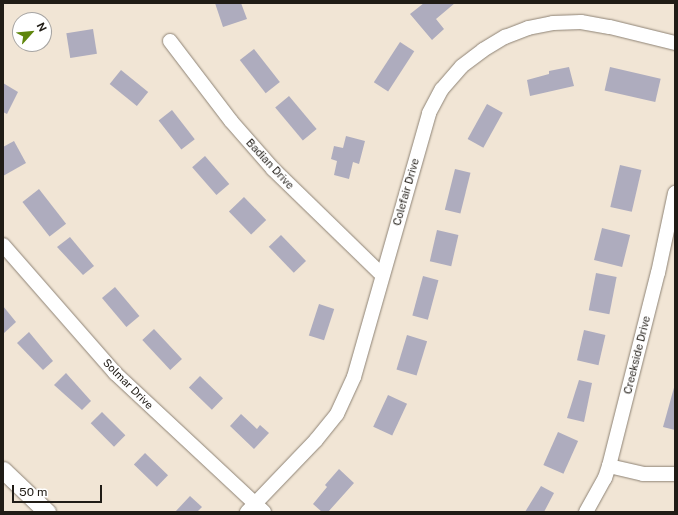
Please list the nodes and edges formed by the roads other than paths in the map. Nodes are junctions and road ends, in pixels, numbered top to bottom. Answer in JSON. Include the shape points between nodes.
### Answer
{"nodes":[{"id":1,"x":170,"y":41,"type":"dead end"},
{"id":2,"x":675,"y":43,"type":"edge"},
{"id":3,"x":675,"y":193,"type":"edge"},
{"id":4,"x":3,"y":245,"type":"edge"},
{"id":5,"x":382,"y":276,"type":"junction"},
{"id":6,"x":609,"y":466,"type":"junction"},
{"id":7,"x":3,"y":470,"type":"edge"},
{"id":8,"x":675,"y":474,"type":"edge"},
{"id":9,"x":255,"y":509,"type":"edge"},
{"id":10,"x":47,"y":512,"type":"edge"},
{"id":11,"x":586,"y":512,"type":"edge"}],
"edges":[{"from":1,"to":5,"type":"street","name":"Badian Drive","via":[[231,121],[273,169]]},
{"from":2,"to":5,"type":"street","name":"Colefair Drive","via":[[610,26],[581,22],[553,23],[528,28],[505,37],[462,66],[442,89],[429,113]]},
{"from":3,"to":6,"type":"street","name":"Creekside Drive","via":[[658,273]]},
{"from":4,"to":9,"type":"street","name":"Solmar Drive","via":[[115,373]]},
{"from":5,"to":9,"type":"street","name":"Colefair Drive","via":[[354,377],[337,414]]},
{"from":6,"to":8,"type":"street","via":[[643,474]]},
{"from":6,"to":11,"type":"street","name":"Creekside Drive"},
{"from":7,"to":10,"type":"main road"}]}
